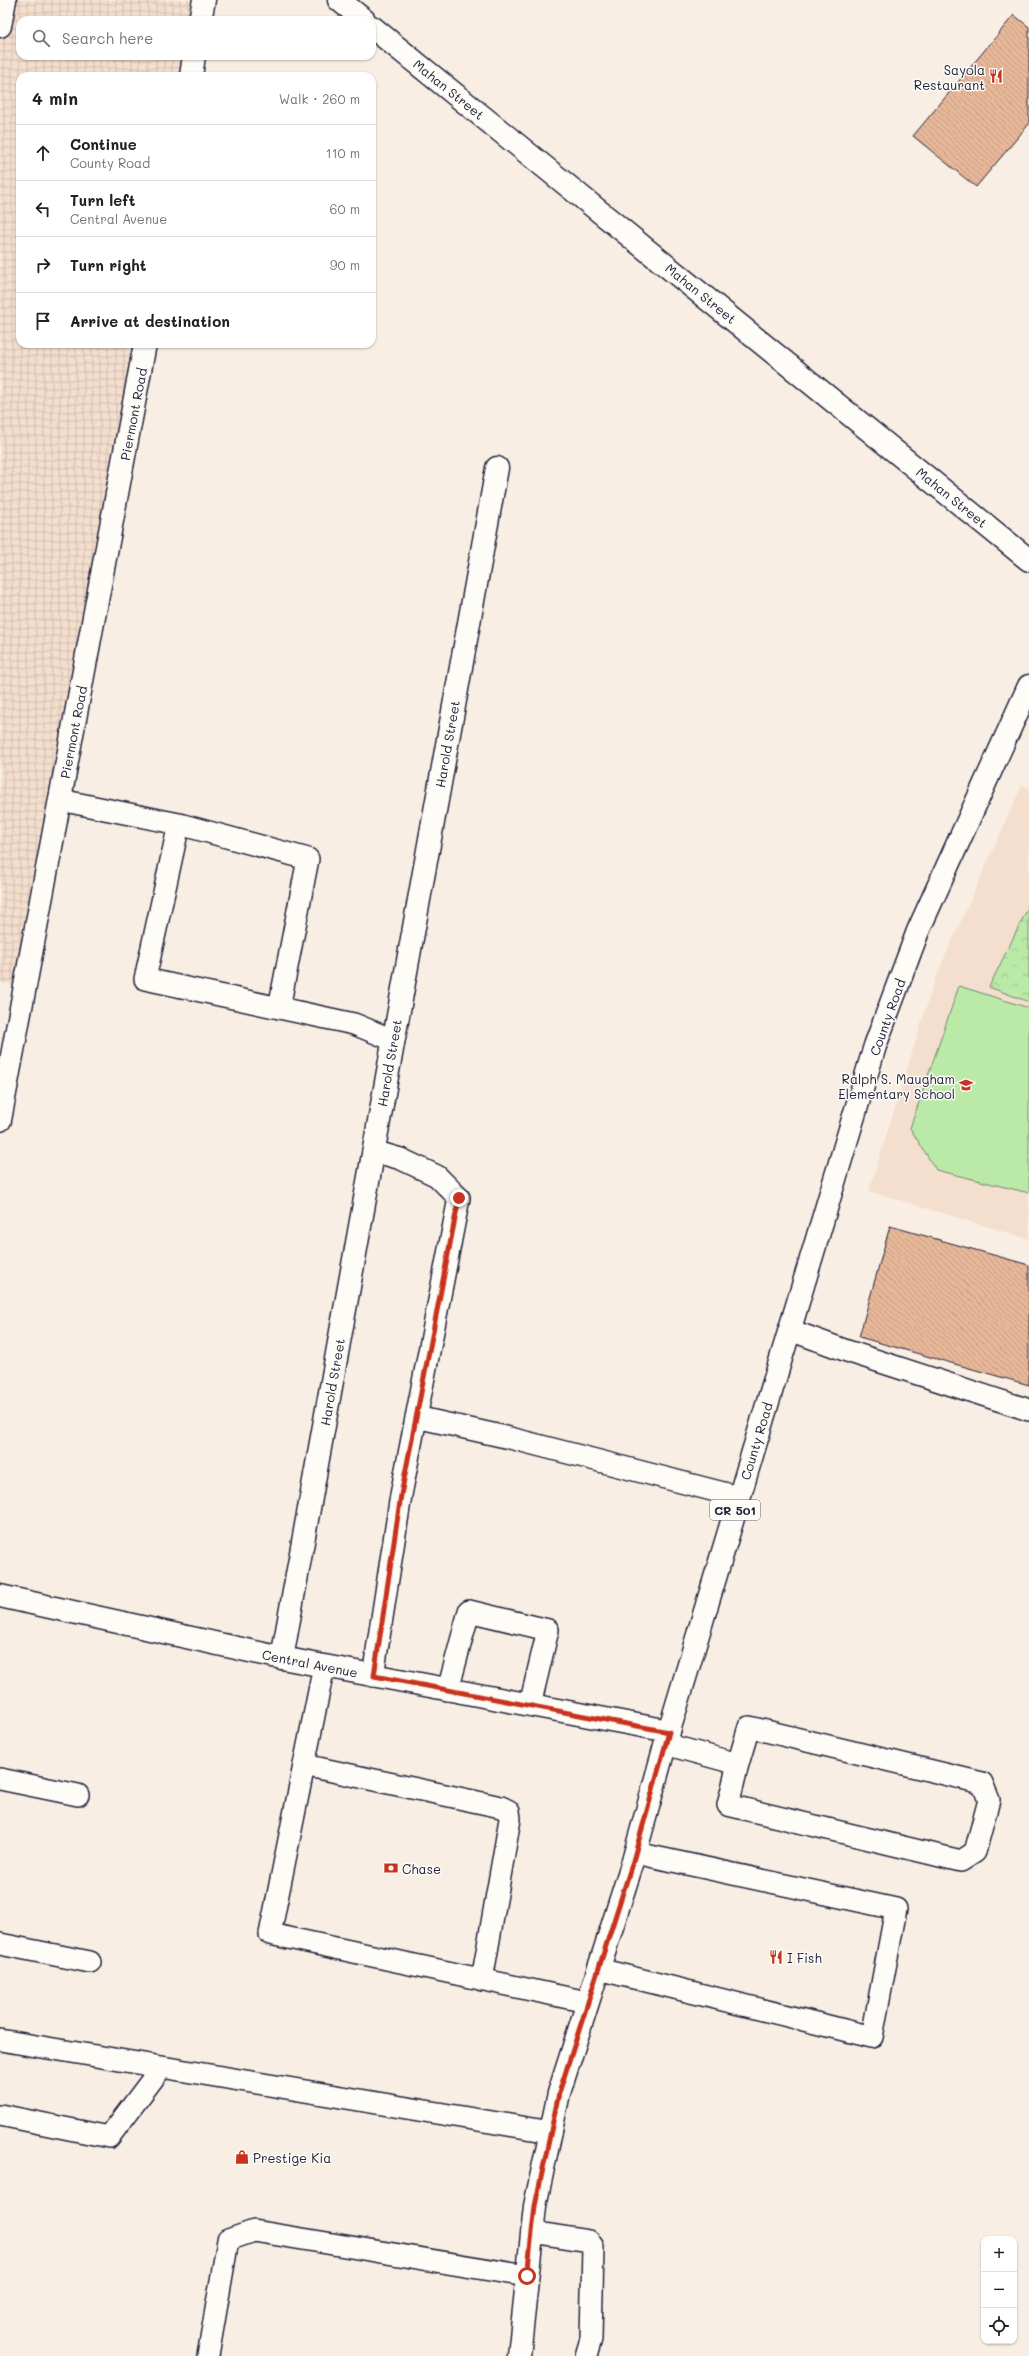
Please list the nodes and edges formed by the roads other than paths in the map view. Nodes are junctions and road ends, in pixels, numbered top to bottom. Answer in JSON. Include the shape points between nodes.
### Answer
{"nodes":[{"id":1,"x":5,"y":0,"type":"edge"},
{"id":2,"x":204,"y":0,"type":"edge"},
{"id":3,"x":339,"y":0,"type":"edge"},
{"id":4,"x":201,"y":16,"type":"edge"},
{"id":5,"x":359,"y":16,"type":"edge"},
{"id":6,"x":0,"y":26,"type":"edge"},
{"id":7,"x":376,"y":30,"type":"edge"},
{"id":8,"x":193,"y":60,"type":"edge"},
{"id":9,"x":192,"y":72,"type":"edge"},
{"id":10,"x":144,"y":348,"type":"edge"},
{"id":11,"x":497,"y":468,"type":"dead end"},
{"id":12,"x":1029,"y":560,"type":"edge"},
{"id":13,"x":1029,"y":686,"type":"edge"},
{"id":14,"x":60,"y":800,"type":"junction"},
{"id":15,"x":179,"y":824,"type":"junction"},
{"id":16,"x":279,"y":1008,"type":"junction"},
{"id":17,"x":393,"y":1040,"type":"junction"},
{"id":18,"x":0,"y":1120,"type":"edge"},
{"id":19,"x":374,"y":1151,"type":"junction"},
{"id":20,"x":790,"y":1330,"type":"junction"},
{"id":21,"x":1029,"y":1410,"type":"edge"},
{"id":22,"x":416,"y":1417,"type":"junction"},
{"id":23,"x":739,"y":1497,"type":"junction"},
{"id":24,"x":0,"y":1596,"type":"edge"},
{"id":25,"x":282,"y":1658,"type":"junction"},
{"id":26,"x":324,"y":1666,"type":"junction"},
{"id":27,"x":374,"y":1676,"type":"junction"},
{"id":28,"x":448,"y":1690,"type":"junction"},
{"id":29,"x":530,"y":1705,"type":"junction"},
{"id":30,"x":667,"y":1738,"type":"junction"},
{"id":31,"x":738,"y":1764,"type":"junction"},
{"id":32,"x":304,"y":1765,"type":"junction"},
{"id":33,"x":0,"y":1778,"type":"edge"},
{"id":34,"x":78,"y":1795,"type":"dead end"},
{"id":35,"x":636,"y":1853,"type":"junction"},
{"id":36,"x":0,"y":1944,"type":"edge"},
{"id":37,"x":90,"y":1962,"type":"dead end"},
{"id":38,"x":598,"y":1969,"type":"junction"},
{"id":39,"x":482,"y":1980,"type":"junction"},
{"id":40,"x":587,"y":2002,"type":"junction"},
{"id":41,"x":0,"y":2040,"type":"edge"},
{"id":42,"x":161,"y":2068,"type":"junction"},
{"id":43,"x":0,"y":2115,"type":"edge"},
{"id":44,"x":551,"y":2132,"type":"junction"},
{"id":45,"x":532,"y":2232,"type":"junction"},
{"id":46,"x":527,"y":2276,"type":"junction"},
{"id":47,"x":208,"y":2356,"type":"edge"},
{"id":48,"x":519,"y":2356,"type":"edge"},
{"id":49,"x":586,"y":2356,"type":"edge"}],
"edges":[{"from":1,"to":6,"type":"street"},
{"from":2,"to":4,"type":"street"},
{"from":3,"to":5,"type":"street"},
{"from":7,"to":12,"type":"street","name":"Mahan Street"},
{"from":8,"to":9,"type":"street"},
{"from":10,"to":14,"type":"street","name":"Piermont Road"},
{"from":11,"to":17,"type":"street","name":"Harold Street"},
{"from":13,"to":20,"type":"street","name":"County Road","number":"CR 501","via":[[916,938],[876,1046]]},
{"from":14,"to":15,"type":"lane"},
{"from":14,"to":18,"type":"street","name":"Piermont Road"},
{"from":15,"to":16,"type":"lane","via":[[308,859]]},
{"from":15,"to":16,"type":"lane","via":[[144,979]]},
{"from":16,"to":17,"type":"lane","via":[[354,1024]]},
{"from":17,"to":19,"type":"street","name":"Harold Street"},
{"from":19,"to":22,"type":"lane","via":[[401,1159],[437,1176],[459,1198]]},
{"from":19,"to":25,"type":"street","name":"Harold Street"},
{"from":20,"to":21,"type":"lane"},
{"from":20,"to":23,"type":"street","name":"County Road","number":"CR 501"},
{"from":22,"to":23,"type":"lane","via":[[510,1438]]},
{"from":22,"to":27,"type":"lane","via":[[401,1495]]},
{"from":23,"to":30,"type":"street","name":"County Road","number":"CR 501"},
{"from":24,"to":25,"type":"street","name":"Central Avenue"},
{"from":25,"to":26,"type":"street","name":"Central Avenue"},
{"from":26,"to":27,"type":"street","name":"Central Avenue"},
{"from":26,"to":32,"type":"lane"},
{"from":27,"to":28,"type":"street","name":"Central Avenue"},
{"from":28,"to":29,"type":"street","name":"Central Avenue"},
{"from":28,"to":29,"type":"lane","via":[[469,1611],[548,1630]]},
{"from":29,"to":30,"type":"street","name":"Central Avenue"},
{"from":30,"to":31,"type":"lane"},
{"from":30,"to":35,"type":"street","name":"County Road","number":"CR 501"},
{"from":31,"to":31,"type":"lane","via":[[749,1727],[982,1783],[989,1800],[975,1852],[961,1861],[728,1806]]},
{"from":32,"to":39,"type":"lane","via":[[501,1807],[509,1811],[510,1820]]},
{"from":32,"to":39,"type":"lane","via":[[270,1934]]},
{"from":33,"to":34,"type":"lane"},
{"from":35,"to":38,"type":"street","name":"County Road","number":"CR 501"},
{"from":35,"to":38,"type":"lane","via":[[896,1909],[872,2037]]},
{"from":36,"to":37,"type":"lane"},
{"from":38,"to":40,"type":"street","name":"County Road","number":"CR 501"},
{"from":39,"to":40,"type":"lane"},
{"from":40,"to":44,"type":"street","name":"County Road","number":"CR 501","via":[[559,2093]]},
{"from":41,"to":42,"type":"lane"},
{"from":42,"to":43,"type":"lane","via":[[109,2137]]},
{"from":42,"to":44,"type":"lane"},
{"from":44,"to":45,"type":"street","name":"County Road","number":"CR 501"},
{"from":45,"to":46,"type":"street","name":"County Road","number":"CR 501"},
{"from":45,"to":49,"type":"lane","via":[[589,2241],[593,2247],[591,2339]]},
{"from":46,"to":47,"type":"lane","via":[[254,2231],[228,2240]]},
{"from":46,"to":48,"type":"street","name":"County Road","number":"CR 501"}]}
